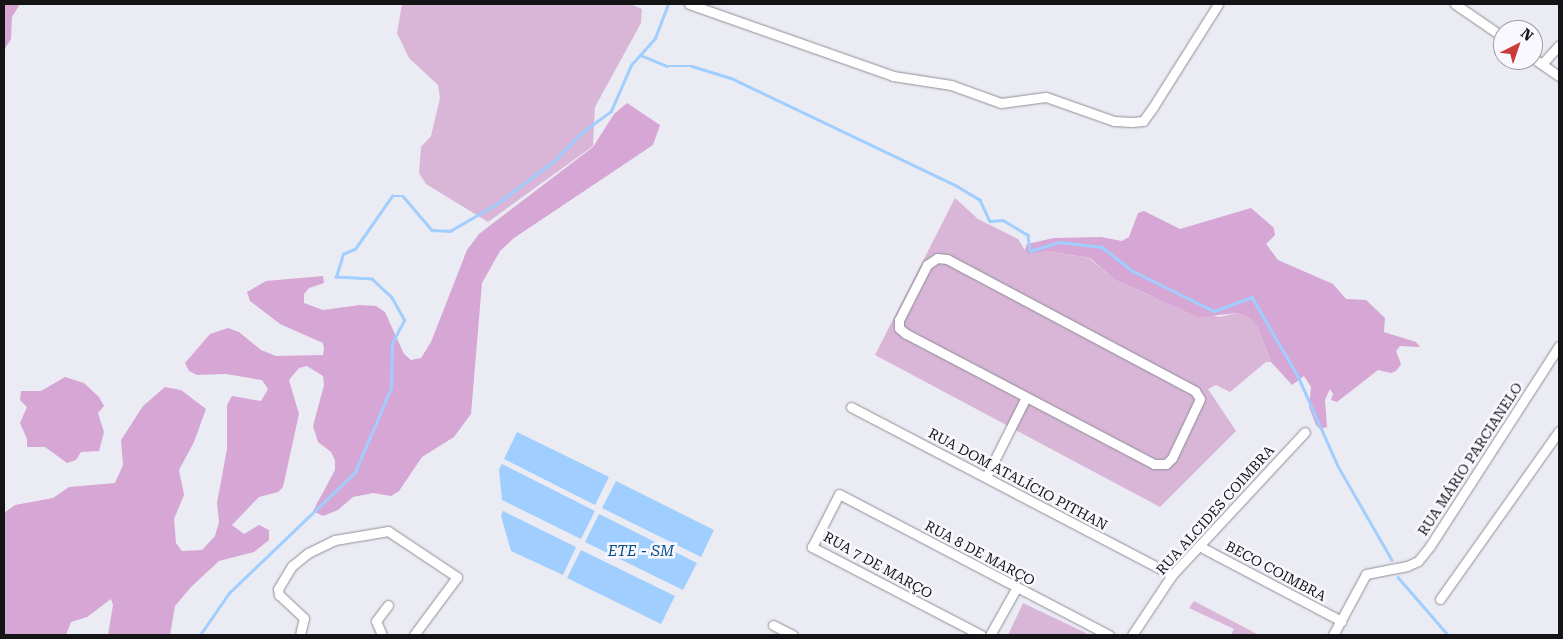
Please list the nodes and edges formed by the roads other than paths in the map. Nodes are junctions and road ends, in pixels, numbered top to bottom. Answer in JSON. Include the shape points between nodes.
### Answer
{"nodes":[{"id":1,"x":688,"y":4,"type":"edge"},
{"id":2,"x":1218,"y":4,"type":"edge"},
{"id":3,"x":1455,"y":4,"type":"edge"},
{"id":4,"x":1493,"y":30,"type":"edge"},
{"id":5,"x":1559,"y":45,"type":"edge"},
{"id":6,"x":1543,"y":63,"type":"edge"},
{"id":7,"x":1543,"y":65,"type":"edge"},
{"id":8,"x":1559,"y":76,"type":"edge"},
{"id":9,"x":1559,"y":346,"type":"edge"},
{"id":10,"x":1026,"y":397,"type":"junction"},
{"id":11,"x":851,"y":407,"type":"dead end"},
{"id":12,"x":1559,"y":431,"type":"edge"},
{"id":13,"x":1305,"y":432,"type":"dead end"},
{"id":14,"x":986,"y":477,"type":"junction"},
{"id":15,"x":839,"y":494,"type":"joint"},
{"id":16,"x":1199,"y":546,"type":"junction"},
{"id":17,"x":1172,"y":575,"type":"junction"},
{"id":18,"x":1017,"y":587,"type":"junction"},
{"id":19,"x":1440,"y":599,"type":"dead end"},
{"id":20,"x":388,"y":605,"type":"dead end"},
{"id":21,"x":1340,"y":621,"type":"junction"},
{"id":22,"x":773,"y":625,"type":"dead end"},
{"id":23,"x":300,"y":635,"type":"edge"},
{"id":24,"x":382,"y":635,"type":"edge"},
{"id":25,"x":414,"y":635,"type":"edge"},
{"id":26,"x":793,"y":635,"type":"edge"},
{"id":27,"x":980,"y":635,"type":"edge"},
{"id":28,"x":990,"y":635,"type":"edge"},
{"id":29,"x":1109,"y":635,"type":"edge"},
{"id":30,"x":1132,"y":635,"type":"edge"},
{"id":31,"x":1333,"y":635,"type":"edge"}],
"edges":[{"from":1,"to":2,"type":"street","via":[[893,76],[951,85],[1001,103],[1046,97],[1114,121],[1132,122],[1143,121],[1154,107]]},
{"from":3,"to":4,"type":"street"},
{"from":5,"to":6,"type":"street"},
{"from":7,"to":8,"type":"street"},
{"from":9,"to":21,"type":"street","name":"RUA MÁRIO PARCIANELO","via":[[1430,546],[1418,561],[1366,574]]},
{"from":10,"to":10,"type":"street","via":[[1154,464],[1166,464],[1172,458],[1200,399],[1189,386],[947,259],[937,258],[927,265],[899,320],[900,328]]},
{"from":10,"to":14,"type":"street"},
{"from":11,"to":14,"type":"street","name":"RUA DOM ATALÍCIO PITHAN"},
{"from":12,"to":19,"type":"street"},
{"from":13,"to":16,"type":"street","name":"RUA ALCIDES COIMBRA"},
{"from":14,"to":17,"type":"street","name":"RUA DOM ATALÍCIO PITHAN"},
{"from":15,"to":18,"type":"street","name":"RUA 8 DE MARÇO"},
{"from":15,"to":27,"type":"street","name":"RUA 7 DE MARÇO","via":[[812,547]]},
{"from":16,"to":17,"type":"street","name":"RUA ALCIDES COIMBRA"},
{"from":16,"to":21,"type":"street","name":"BECO COIMBRA"},
{"from":17,"to":30,"type":"street","name":"RUA ALCIDES COIMBRA"},
{"from":18,"to":28,"type":"street"},
{"from":18,"to":29,"type":"street","name":"RUA 8 DE MARÇO"},
{"from":20,"to":24,"type":"street","via":[[376,621]]},
{"from":21,"to":31,"type":"street"},
{"from":22,"to":26,"type":"street"},
{"from":23,"to":25,"type":"street","via":[[304,618],[279,595],[278,589],[292,566],[308,553],[335,540],[388,531],[458,577]]}]}
